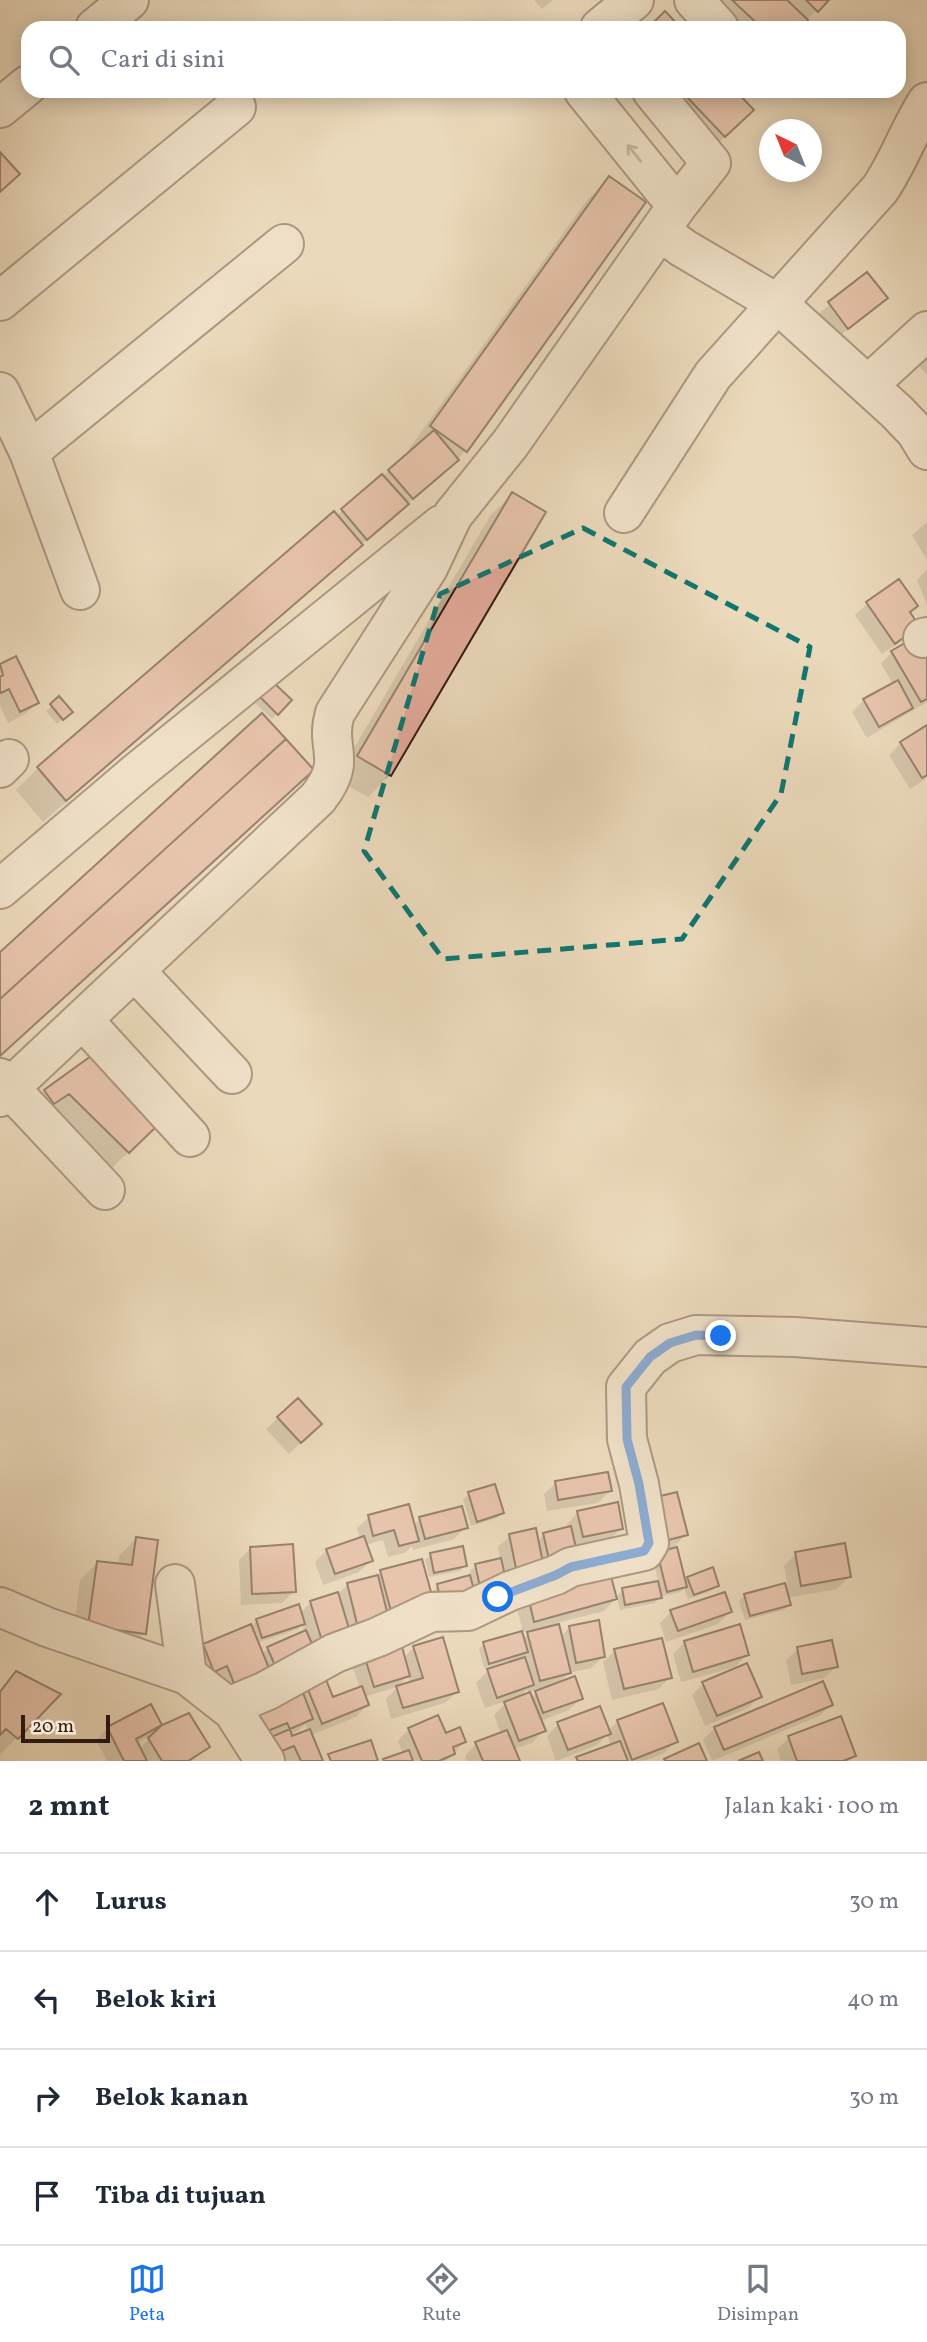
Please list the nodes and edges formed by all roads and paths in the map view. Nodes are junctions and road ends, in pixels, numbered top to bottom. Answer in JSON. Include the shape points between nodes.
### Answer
{"nodes":[{"id":1,"x":129,"y":0,"type":"edge"},
{"id":2,"x":634,"y":0,"type":"edge"},
{"id":3,"x":694,"y":0,"type":"edge"},
{"id":4,"x":104,"y":21,"type":"edge"},
{"id":5,"x":608,"y":21,"type":"edge"},
{"id":6,"x":713,"y":21,"type":"edge"},
{"id":7,"x":21,"y":91,"type":"edge"},
{"id":8,"x":588,"y":98,"type":"edge"},
{"id":9,"x":658,"y":98,"type":"edge"},
{"id":10,"x":927,"y":102,"type":"edge"},
{"id":11,"x":236,"y":107,"type":"dead end"},
{"id":12,"x":0,"y":108,"type":"edge"},
{"id":13,"x":669,"y":218,"type":"junction"},
{"id":14,"x":284,"y":244,"type":"dead end"},
{"id":15,"x":0,"y":301,"type":"edge"},
{"id":16,"x":778,"y":304,"type":"junction"},
{"id":17,"x":927,"y":331,"type":"edge"},
{"id":18,"x":867,"y":385,"type":"junction"},
{"id":19,"x":0,"y":392,"type":"edge"},
{"id":20,"x":927,"y":450,"type":"edge"},
{"id":21,"x":29,"y":452,"type":"junction"},
{"id":22,"x":624,"y":513,"type":"dead end"},
{"id":23,"x":453,"y":515,"type":"junction"},
{"id":24,"x":80,"y":590,"type":"dead end"},
{"id":25,"x":0,"y":889,"type":"edge"},
{"id":26,"x":135,"y":971,"type":"junction"},
{"id":27,"x":83,"y":1020,"type":"junction"},
{"id":28,"x":232,"y":1074,"type":"dead end"},
{"id":29,"x":3,"y":1087,"type":"edge"},
{"id":30,"x":190,"y":1137,"type":"dead end"},
{"id":31,"x":105,"y":1190,"type":"dead end"},
{"id":32,"x":927,"y":1347,"type":"edge"},
{"id":33,"x":175,"y":1584,"type":"dead end"},
{"id":34,"x":0,"y":1607,"type":"edge"},
{"id":35,"x":187,"y":1675,"type":"junction"},
{"id":36,"x":228,"y":1707,"type":"junction"},
{"id":37,"x":255,"y":1758,"type":"edge"}],
"edges":[{"from":1,"to":4,"type":"street"},
{"from":2,"to":5,"type":"street"},
{"from":3,"to":6,"type":"street"},
{"from":7,"to":12,"type":"street"},
{"from":13,"to":8,"type":"street","one_way":true},
{"from":9,"to":13,"type":"street","via":[[711,163]]},
{"from":10,"to":16,"type":"street","via":[[880,188]]},
{"from":11,"to":15,"type":"street"},
{"from":13,"to":16,"type":"street","via":[[683,248]]},
{"from":13,"to":23,"type":"street","via":[[510,444]]},
{"from":14,"to":21,"type":"street"},
{"from":16,"to":18,"type":"street"},
{"from":16,"to":22,"type":"street","via":[[713,375]]},
{"from":17,"to":18,"type":"street"},
{"from":18,"to":20,"type":"street","via":[[916,432]]},
{"from":19,"to":21,"type":"street"},
{"from":21,"to":24,"type":"street"},
{"from":23,"to":25,"type":"street"},
{"from":23,"to":26,"type":"street","via":[[428,568],[335,713],[336,754],[330,783]]},
{"from":26,"to":27,"type":"street"},
{"from":26,"to":28,"type":"street"},
{"from":27,"to":29,"type":"street"},
{"from":27,"to":30,"type":"street"},
{"from":29,"to":31,"type":"street"},
{"from":32,"to":36,"type":"street","via":[[696,1335],[670,1343],[650,1357],[626,1387],[627,1439],[649,1543],[644,1551],[571,1567],[468,1611],[431,1612],[335,1653]]},
{"from":33,"to":35,"type":"street"},
{"from":34,"to":35,"type":"street"},
{"from":35,"to":36,"type":"street"},
{"from":36,"to":37,"type":"street"}]}
